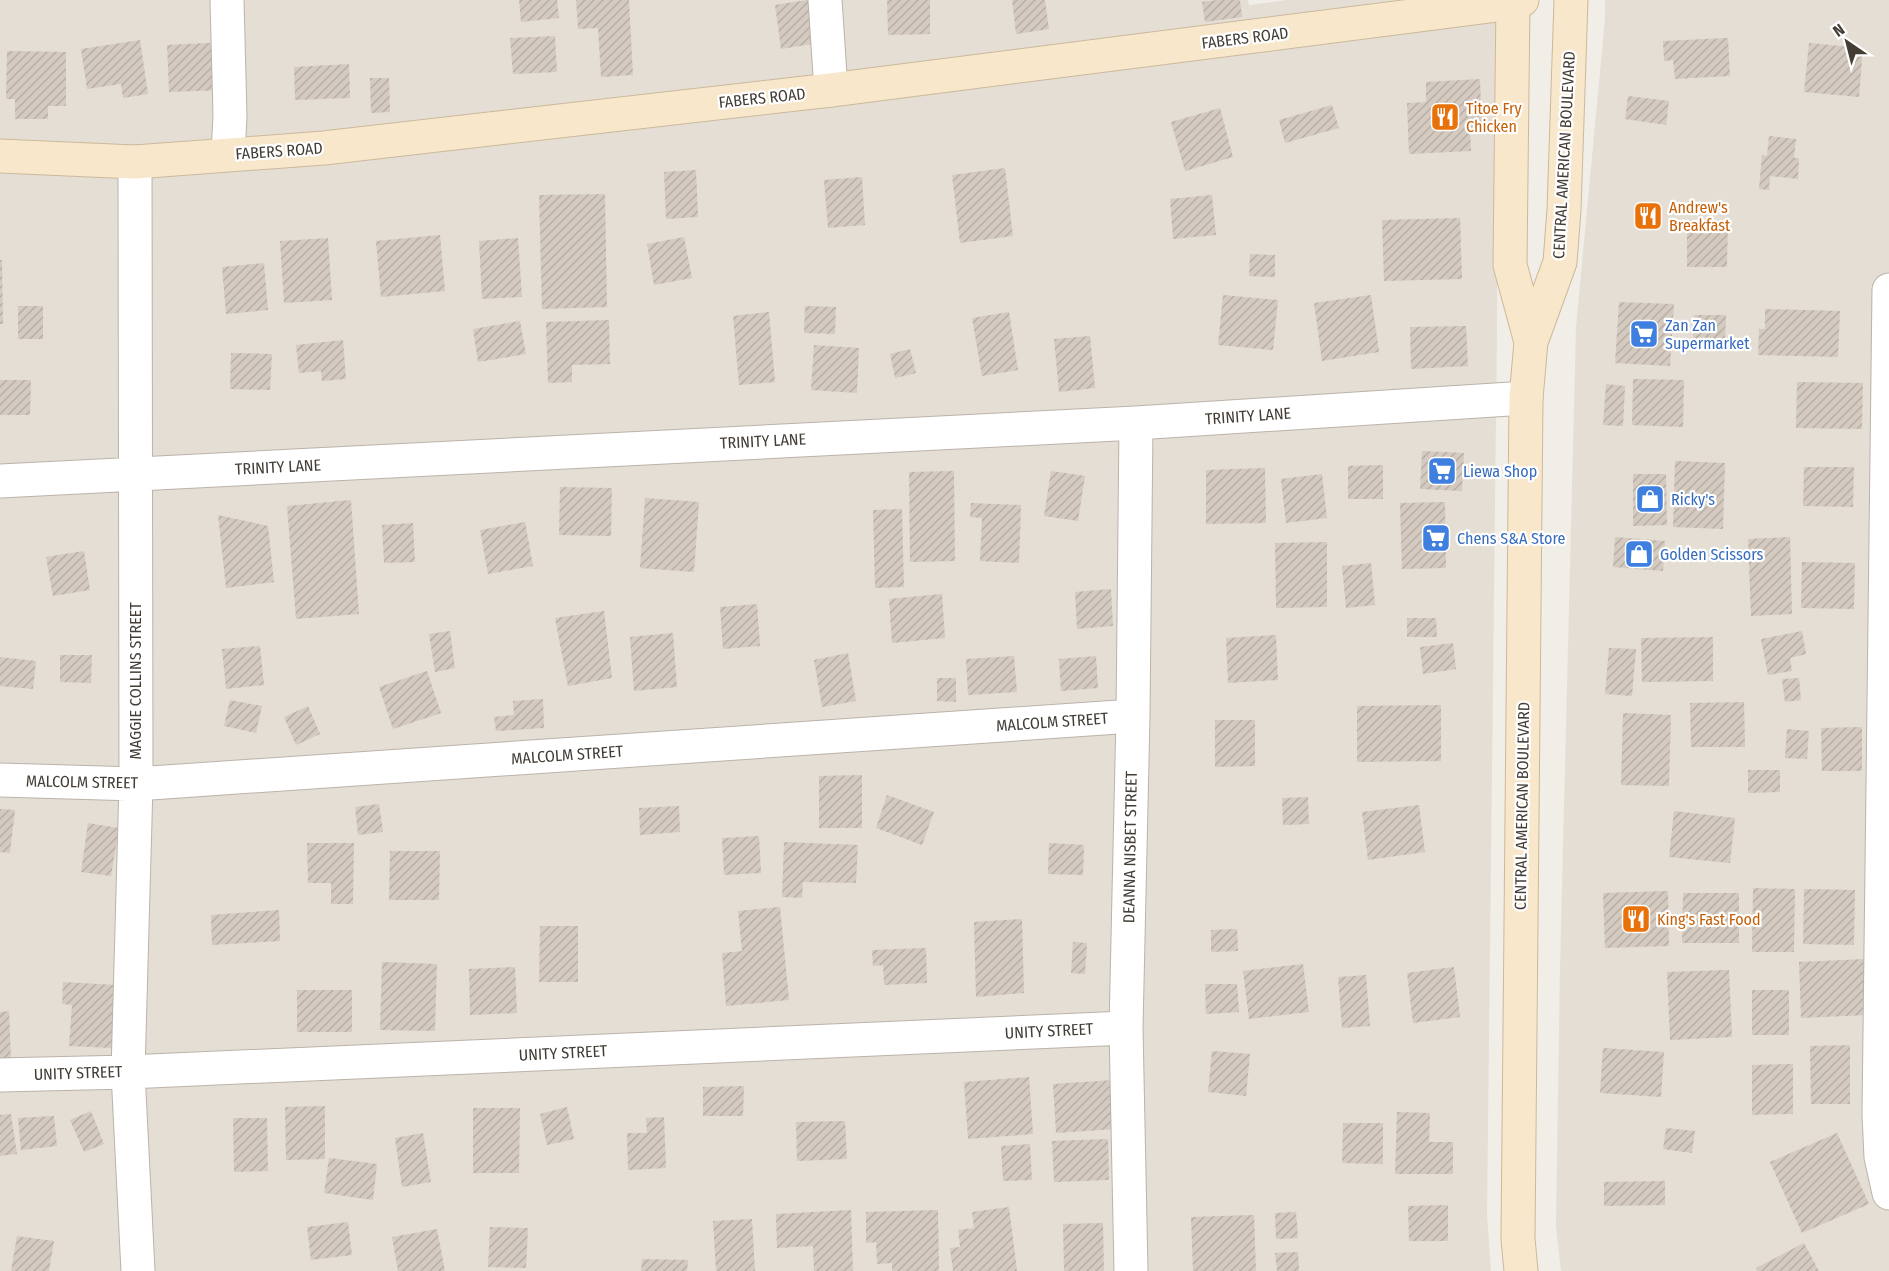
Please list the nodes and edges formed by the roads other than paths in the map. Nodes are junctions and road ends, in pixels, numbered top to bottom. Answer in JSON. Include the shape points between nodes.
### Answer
{"nodes":[{"id":1,"x":227,"y":0,"type":"edge"},
{"id":2,"x":825,"y":0,"type":"edge"},
{"id":3,"x":1571,"y":0,"type":"edge"},
{"id":4,"x":1516,"y":1,"type":"edge"},
{"id":5,"x":831,"y":90,"type":"junction"},
{"id":6,"x":228,"y":154,"type":"junction"},
{"id":7,"x":0,"y":156,"type":"edge"},
{"id":8,"x":135,"y":162,"type":"junction"},
{"id":9,"x":1889,"y":290,"type":"edge"},
{"id":10,"x":1531,"y":342,"type":"junction"},
{"id":11,"x":1526,"y":398,"type":"junction"},
{"id":12,"x":1136,"y":423,"type":"junction"},
{"id":13,"x":135,"y":475,"type":"junction"},
{"id":14,"x":0,"y":481,"type":"edge"},
{"id":15,"x":1133,"y":716,"type":"junction"},
{"id":16,"x":0,"y":780,"type":"edge"},
{"id":17,"x":136,"y":784,"type":"junction"},
{"id":18,"x":1126,"y":1028,"type":"junction"},
{"id":19,"x":128,"y":1072,"type":"junction"},
{"id":20,"x":0,"y":1075,"type":"edge"},
{"id":21,"x":1889,"y":1193,"type":"edge"},
{"id":22,"x":138,"y":1271,"type":"edge"},
{"id":23,"x":1131,"y":1271,"type":"edge"},
{"id":24,"x":1521,"y":1271,"type":"edge"}],
"edges":[{"from":1,"to":6,"type":"street"},
{"from":2,"to":5,"type":"street"},
{"from":3,"to":10,"type":"main road","name":"CENTRAL AMERICAN BOULEVARD","via":[[1560,262]]},
{"from":4,"to":5,"type":"main road","name":"FABERS ROAD"},
{"from":4,"to":10,"type":"main road","name":"CENTRAL AMERICAN BOULEVARD","via":[[1510,265]]},
{"from":5,"to":6,"type":"main road","name":"FABERS ROAD","via":[[324,148]]},
{"from":6,"to":8,"type":"main road","name":"FABERS ROAD"},
{"from":7,"to":8,"type":"main road","name":"FABERS ROAD"},
{"from":8,"to":13,"type":"street","name":"MAGGIE COLLINS STREET"},
{"from":9,"to":21,"type":"street","via":[[1879,1115],[1881,1157]]},
{"from":10,"to":11,"type":"main road","name":"CENTRAL AMERICAN BOULEVARD"},
{"from":11,"to":12,"type":"street","name":"TRINITY LANE"},
{"from":11,"to":24,"type":"main road","name":"CENTRAL AMERICAN BOULEVARD","via":[[1518,1227]]},
{"from":12,"to":13,"type":"street","name":"TRINITY LANE"},
{"from":12,"to":15,"type":"street","name":"DEANNA NISBET STREET"},
{"from":13,"to":14,"type":"street","name":"TRINITY LANE"},
{"from":13,"to":17,"type":"street","name":"MAGGIE COLLINS STREET"},
{"from":15,"to":17,"type":"street","name":"MALCOLM STREET"},
{"from":15,"to":18,"type":"street","name":"DEANNA NISBET STREET"},
{"from":16,"to":17,"type":"street","name":"MALCOLM STREET"},
{"from":17,"to":19,"type":"street","name":"MAGGIE COLLINS STREET"},
{"from":18,"to":19,"type":"street","name":"UNITY STREET"},
{"from":18,"to":23,"type":"street","name":"DEANNA NISBET STREET"},
{"from":19,"to":20,"type":"street","name":"UNITY STREET"},
{"from":19,"to":22,"type":"street","name":"MAGGIE COLLINS STREET"}]}
